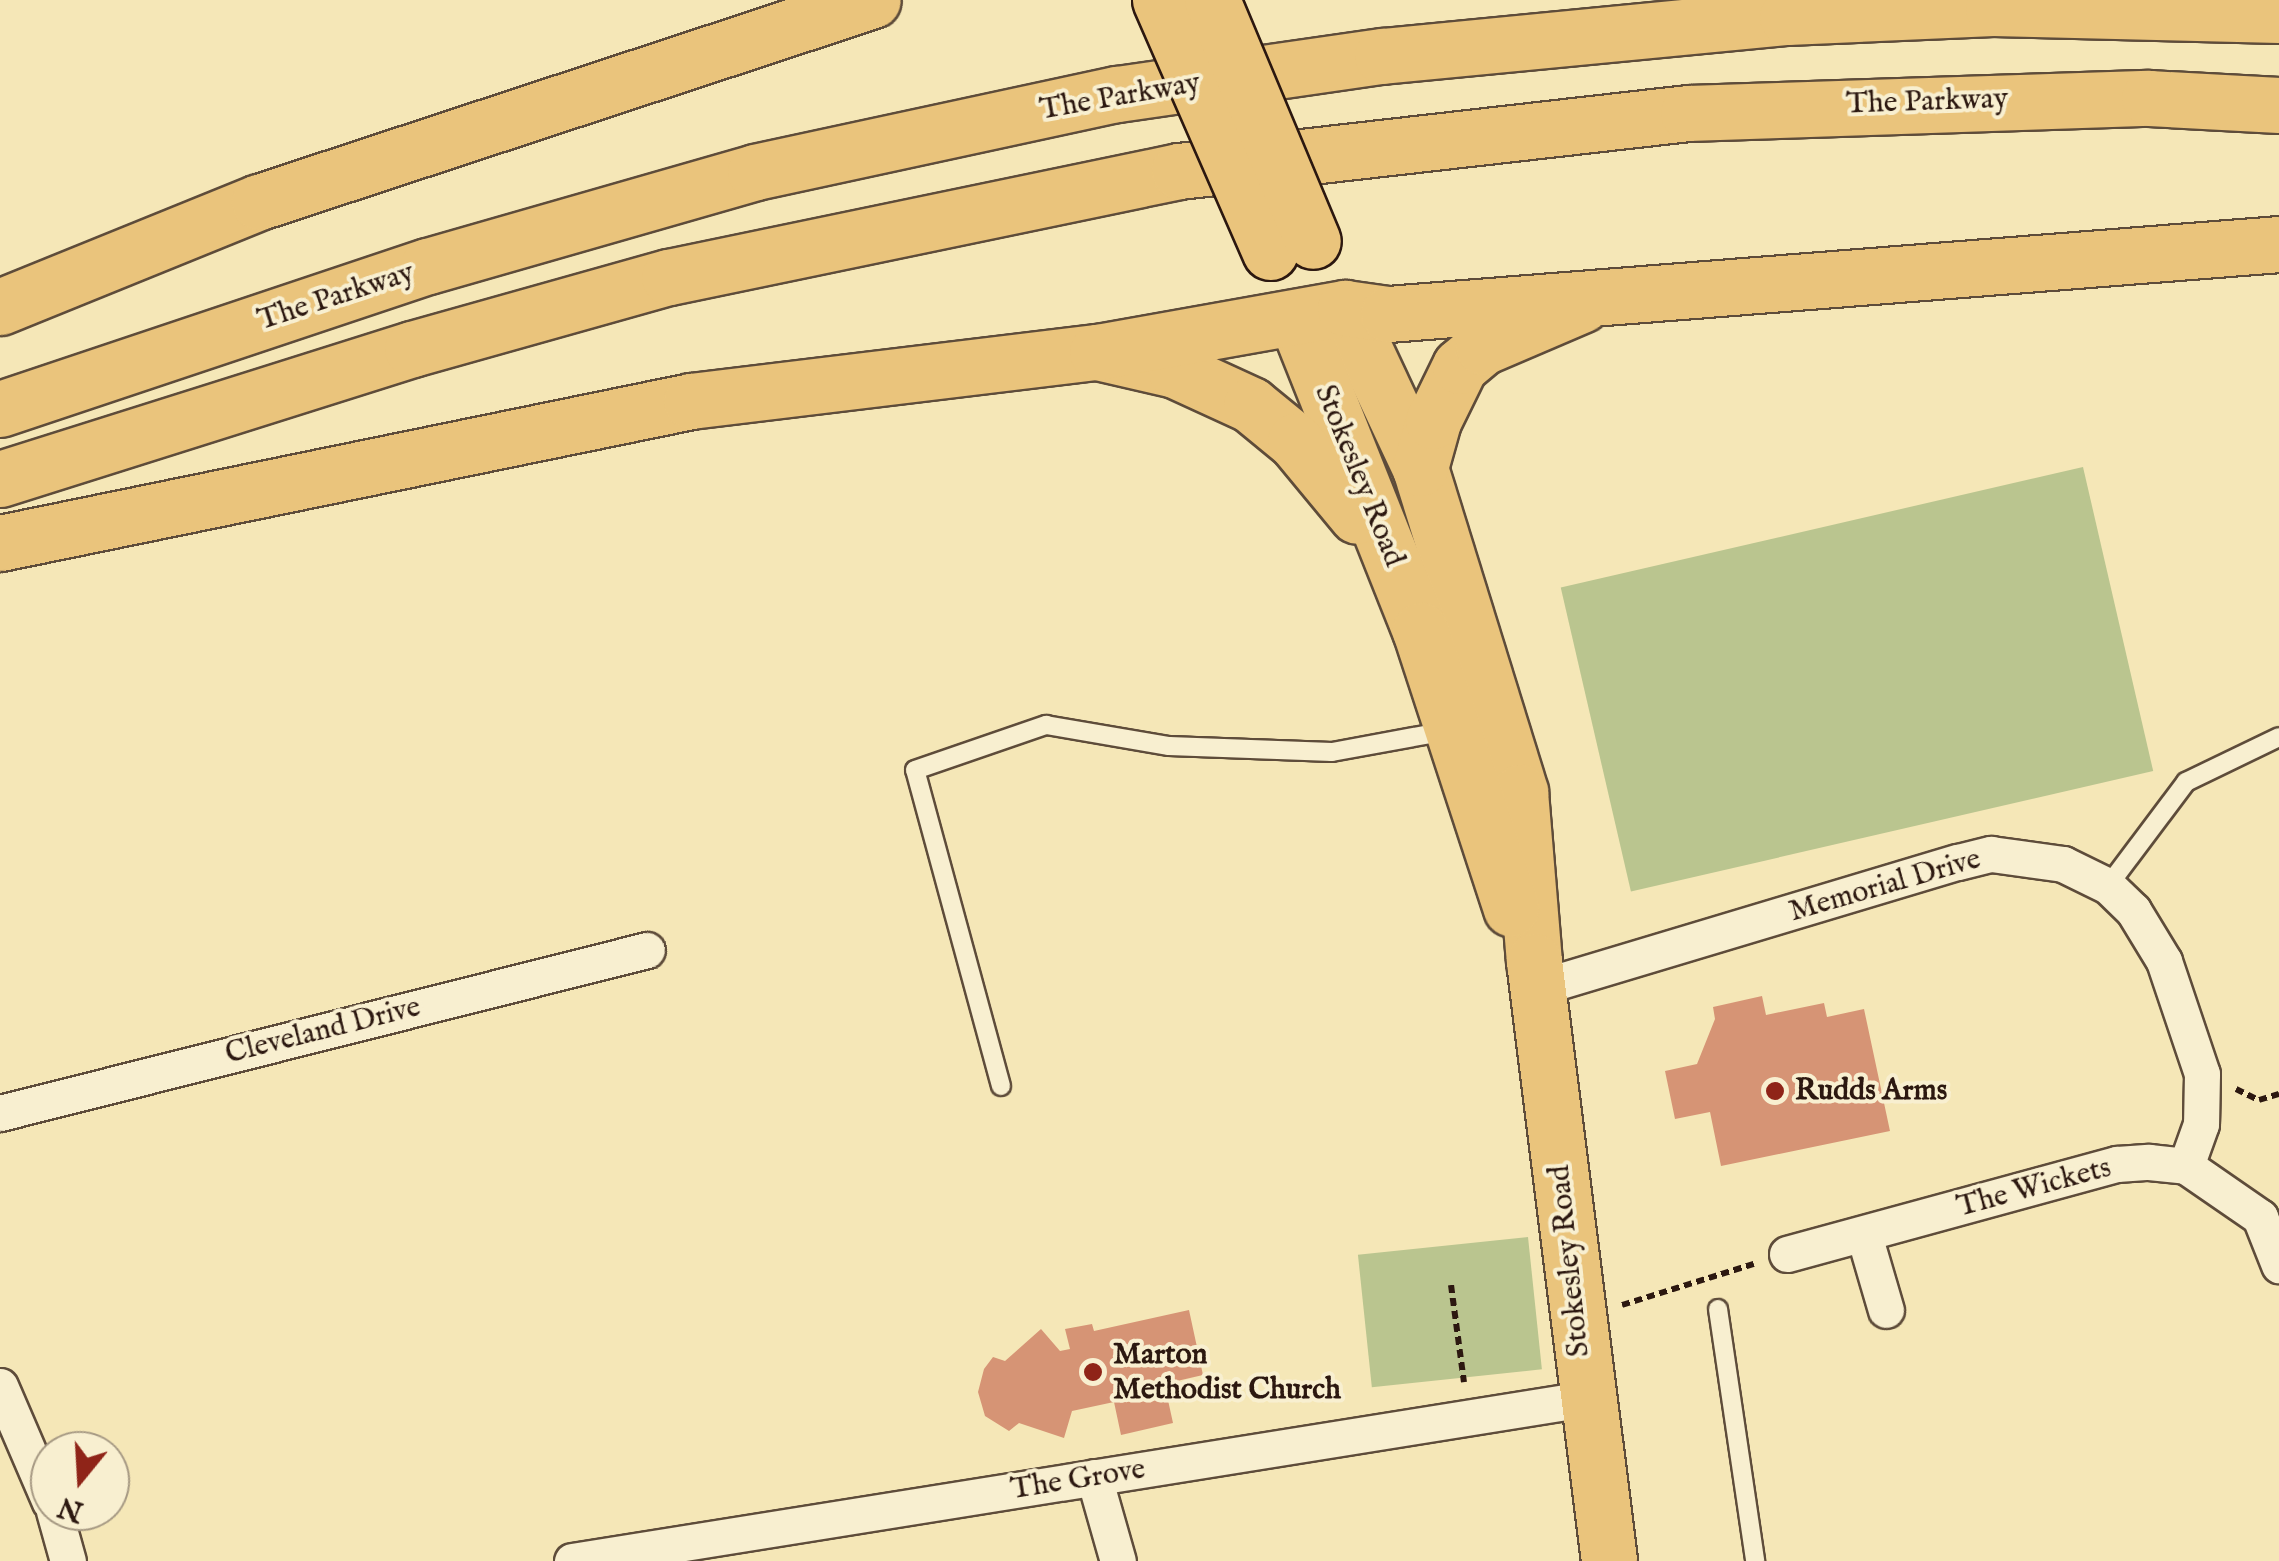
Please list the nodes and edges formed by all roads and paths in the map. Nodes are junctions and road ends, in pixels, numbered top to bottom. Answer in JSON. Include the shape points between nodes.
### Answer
{"nodes":[{"id":1,"x":1160,"y":0,"type":"edge"},
{"id":2,"x":1212,"y":0,"type":"edge"},
{"id":3,"x":869,"y":1,"type":"edge"},
{"id":4,"x":2279,"y":15,"type":"edge"},
{"id":5,"x":2279,"y":105,"type":"edge"},
{"id":6,"x":2279,"y":244,"type":"edge"},
{"id":7,"x":1292,"y":246,"type":"junction"},
{"id":8,"x":1603,"y":296,"type":"junction"},
{"id":9,"x":0,"y":307,"type":"edge"},
{"id":10,"x":1320,"y":314,"type":"junction"},
{"id":11,"x":1097,"y":352,"type":"junction"},
{"id":12,"x":0,"y":409,"type":"edge"},
{"id":13,"x":1420,"y":468,"type":"junction"},
{"id":14,"x":0,"y":479,"type":"edge"},
{"id":15,"x":0,"y":543,"type":"edge"},
{"id":16,"x":1391,"y":556,"type":"junction"},
{"id":17,"x":1452,"y":730,"type":"junction"},
{"id":18,"x":2279,"y":737,"type":"edge"},
{"id":19,"x":2108,"y":886,"type":"junction"},
{"id":20,"x":646,"y":950,"type":"dead end"},
{"id":21,"x":1535,"y":974,"type":"junction"},
{"id":22,"x":1001,"y":1086,"type":"dead end"},
{"id":23,"x":0,"y":1113,"type":"edge"},
{"id":24,"x":2186,"y":1166,"type":"junction"},
{"id":25,"x":1864,"y":1235,"type":"junction"},
{"id":26,"x":1787,"y":1254,"type":"joint"},
{"id":27,"x":2279,"y":1265,"type":"edge"},
{"id":28,"x":1452,"y":1284,"type":"dead end"},
{"id":29,"x":1718,"y":1308,"type":"dead end"},
{"id":30,"x":1577,"y":1310,"type":"junction"},
{"id":31,"x":1886,"y":1310,"type":"dead end"},
{"id":32,"x":0,"y":1386,"type":"edge"},
{"id":33,"x":1584,"y":1399,"type":"junction"},
{"id":34,"x":1468,"y":1418,"type":"junction"},
{"id":35,"x":30,"y":1456,"type":"edge"},
{"id":36,"x":1094,"y":1477,"type":"junction"},
{"id":37,"x":60,"y":1531,"type":"edge"},
{"id":38,"x":68,"y":1561,"type":"edge"},
{"id":39,"x":572,"y":1561,"type":"edge"},
{"id":40,"x":1118,"y":1561,"type":"edge"},
{"id":41,"x":1609,"y":1561,"type":"edge"},
{"id":42,"x":1755,"y":1561,"type":"edge"}],
"edges":[{"from":1,"to":7,"type":"main road","name":"Stokesley Road","bridge":true},
{"from":2,"to":7,"type":"main road","name":"Stokesley Road","bridge":true},
{"from":3,"to":9,"type":"main road","via":[[259,202]]},
{"from":4,"to":12,"type":"main road","name":"The Parkway","via":[[1993,8],[1788,17],[1382,56],[1117,94],[755,172],[428,266]]},
{"from":5,"to":14,"type":"main road","name":"The Parkway","via":[[2052,99],[1688,113],[1179,170],[669,277],[412,349]]},
{"from":6,"to":8,"type":"main road"},
{"from":7,"to":10,"type":"main road","name":"Stokesley Road"},
{"from":8,"to":10,"type":"main road"},
{"from":8,"to":13,"type":"main road","via":[[1524,326],[1460,366],[1433,421]]},
{"from":10,"to":11,"type":"main road"},
{"from":10,"to":13,"type":"main road","name":"Stokesley Road"},
{"from":10,"to":16,"type":"main road","name":"Stokesley Road"},
{"from":11,"to":15,"type":"main road","via":[[692,401]]},
{"from":11,"to":16,"type":"main road","via":[[1174,370],[1251,405],[1295,440]]},
{"from":13,"to":21,"type":"main road","name":"Stokesley Road","via":[[1520,792]]},
{"from":16,"to":17,"type":"main road","name":"Stokesley Road"},
{"from":17,"to":21,"type":"main road","name":"Stokesley Road"},
{"from":17,"to":22,"type":"lane","via":[[1332,752],[1169,746],[1046,725],[915,770]]},
{"from":18,"to":19,"type":"lane","via":[[2186,782]]},
{"from":19,"to":21,"type":"street","name":"Memorial Drive","via":[[2063,864],[1991,854]]},
{"from":19,"to":24,"type":"street","name":"Memorial Drive","via":[[2134,910],[2158,950],[2202,1074],[2201,1124]]},
{"from":20,"to":23,"type":"street","name":"Cleveland Drive"},
{"from":21,"to":30,"type":"main road","name":"Stokesley Road"},
{"from":24,"to":25,"type":"street","name":"The Wickets","via":[[2117,1164]]},
{"from":24,"to":27,"type":"street","via":[[2260,1218]]},
{"from":25,"to":26,"type":"street","name":"The Wickets"},
{"from":25,"to":31,"type":"street"},
{"from":26,"to":30,"type":"path","via":[[1617,1307]]},
{"from":28,"to":34,"type":"path"},
{"from":29,"to":42,"type":"lane"},
{"from":30,"to":33,"type":"main road","name":"Stokesley Road"},
{"from":32,"to":35,"type":"street"},
{"from":33,"to":34,"type":"street","name":"The Grove"},
{"from":33,"to":41,"type":"main road","name":"Stokesley Road"},
{"from":34,"to":36,"type":"street","name":"The Grove"},
{"from":36,"to":39,"type":"street","name":"The Grove"},
{"from":36,"to":40,"type":"street"},
{"from":37,"to":38,"type":"street"}]}
